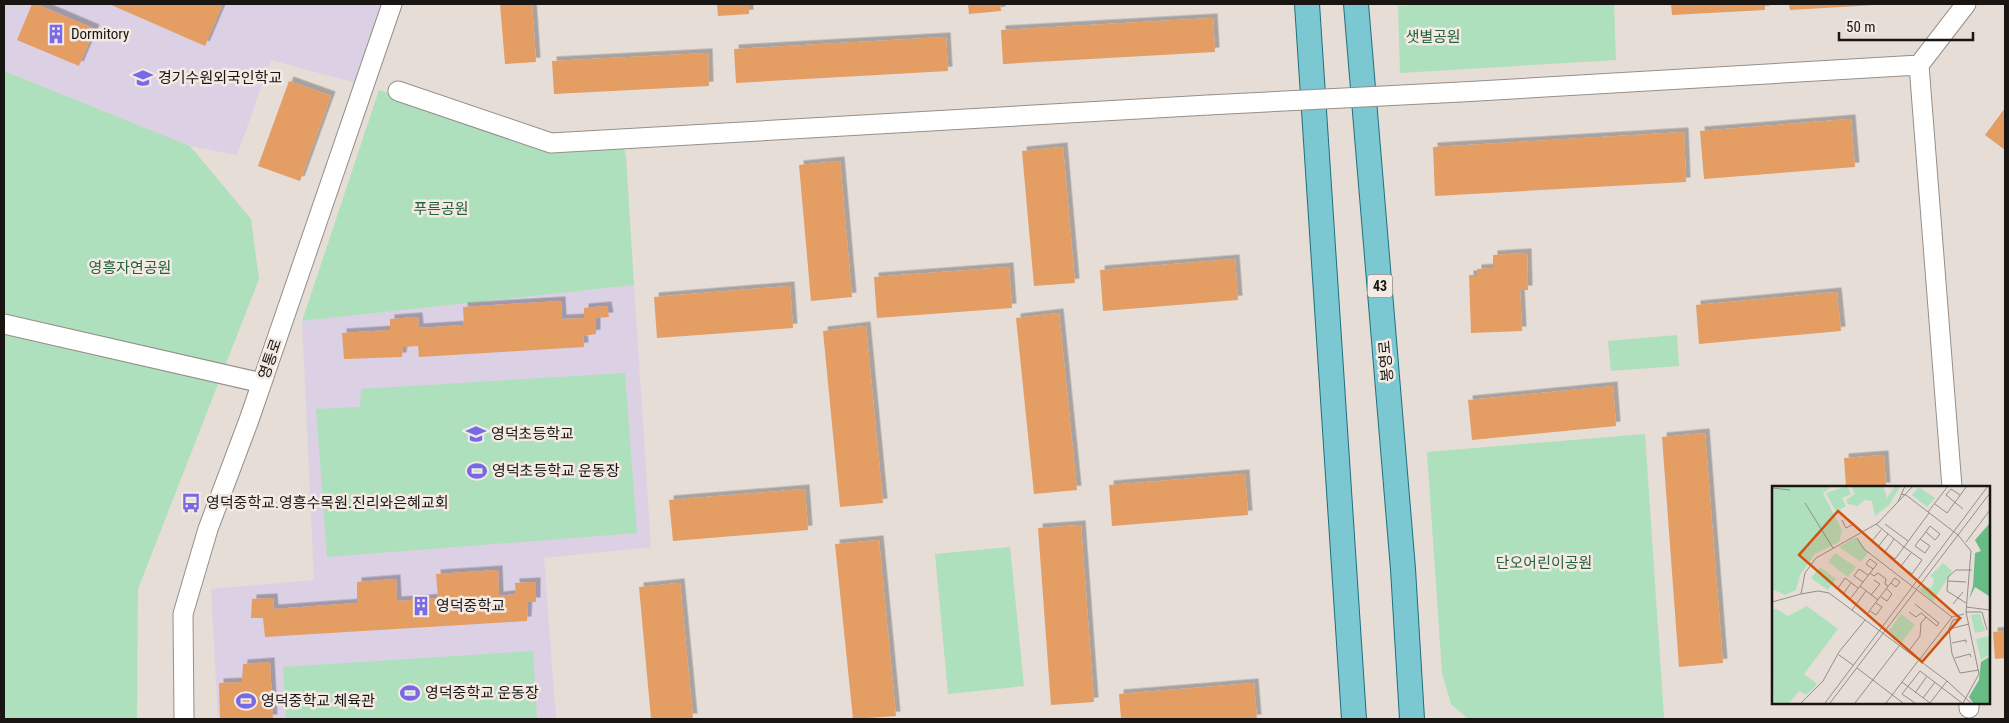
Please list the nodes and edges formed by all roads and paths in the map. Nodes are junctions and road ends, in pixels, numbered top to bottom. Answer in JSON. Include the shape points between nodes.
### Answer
{"nodes":[{"id":1,"x":392,"y":4,"type":"edge"},
{"id":2,"x":1307,"y":4,"type":"edge"},
{"id":3,"x":1356,"y":4,"type":"edge"},
{"id":4,"x":1966,"y":4,"type":"edge"},
{"id":5,"x":1919,"y":65,"type":"junction"},
{"id":6,"x":398,"y":91,"type":"dead end"},
{"id":7,"x":4,"y":324,"type":"edge"},
{"id":8,"x":262,"y":383,"type":"junction"},
{"id":9,"x":1952,"y":486,"type":"edge"},
{"id":10,"x":184,"y":719,"type":"edge"},
{"id":11,"x":1354,"y":719,"type":"edge"},
{"id":12,"x":1412,"y":719,"type":"edge"}],
"edges":[{"from":1,"to":8,"type":"street","name":"영통로"},
{"from":2,"to":11,"type":"main road"},
{"from":3,"to":12,"type":"main road","name":"봉영로","number":"43","via":[[1404,569]]},
{"from":4,"to":5,"type":"street"},
{"from":5,"to":6,"type":"street","bridge":true,"via":[[551,144]]},
{"from":5,"to":9,"type":"street"},
{"from":7,"to":8,"type":"street"},
{"from":8,"to":10,"type":"street","name":"영통로","via":[[208,529],[183,614]]}]}
